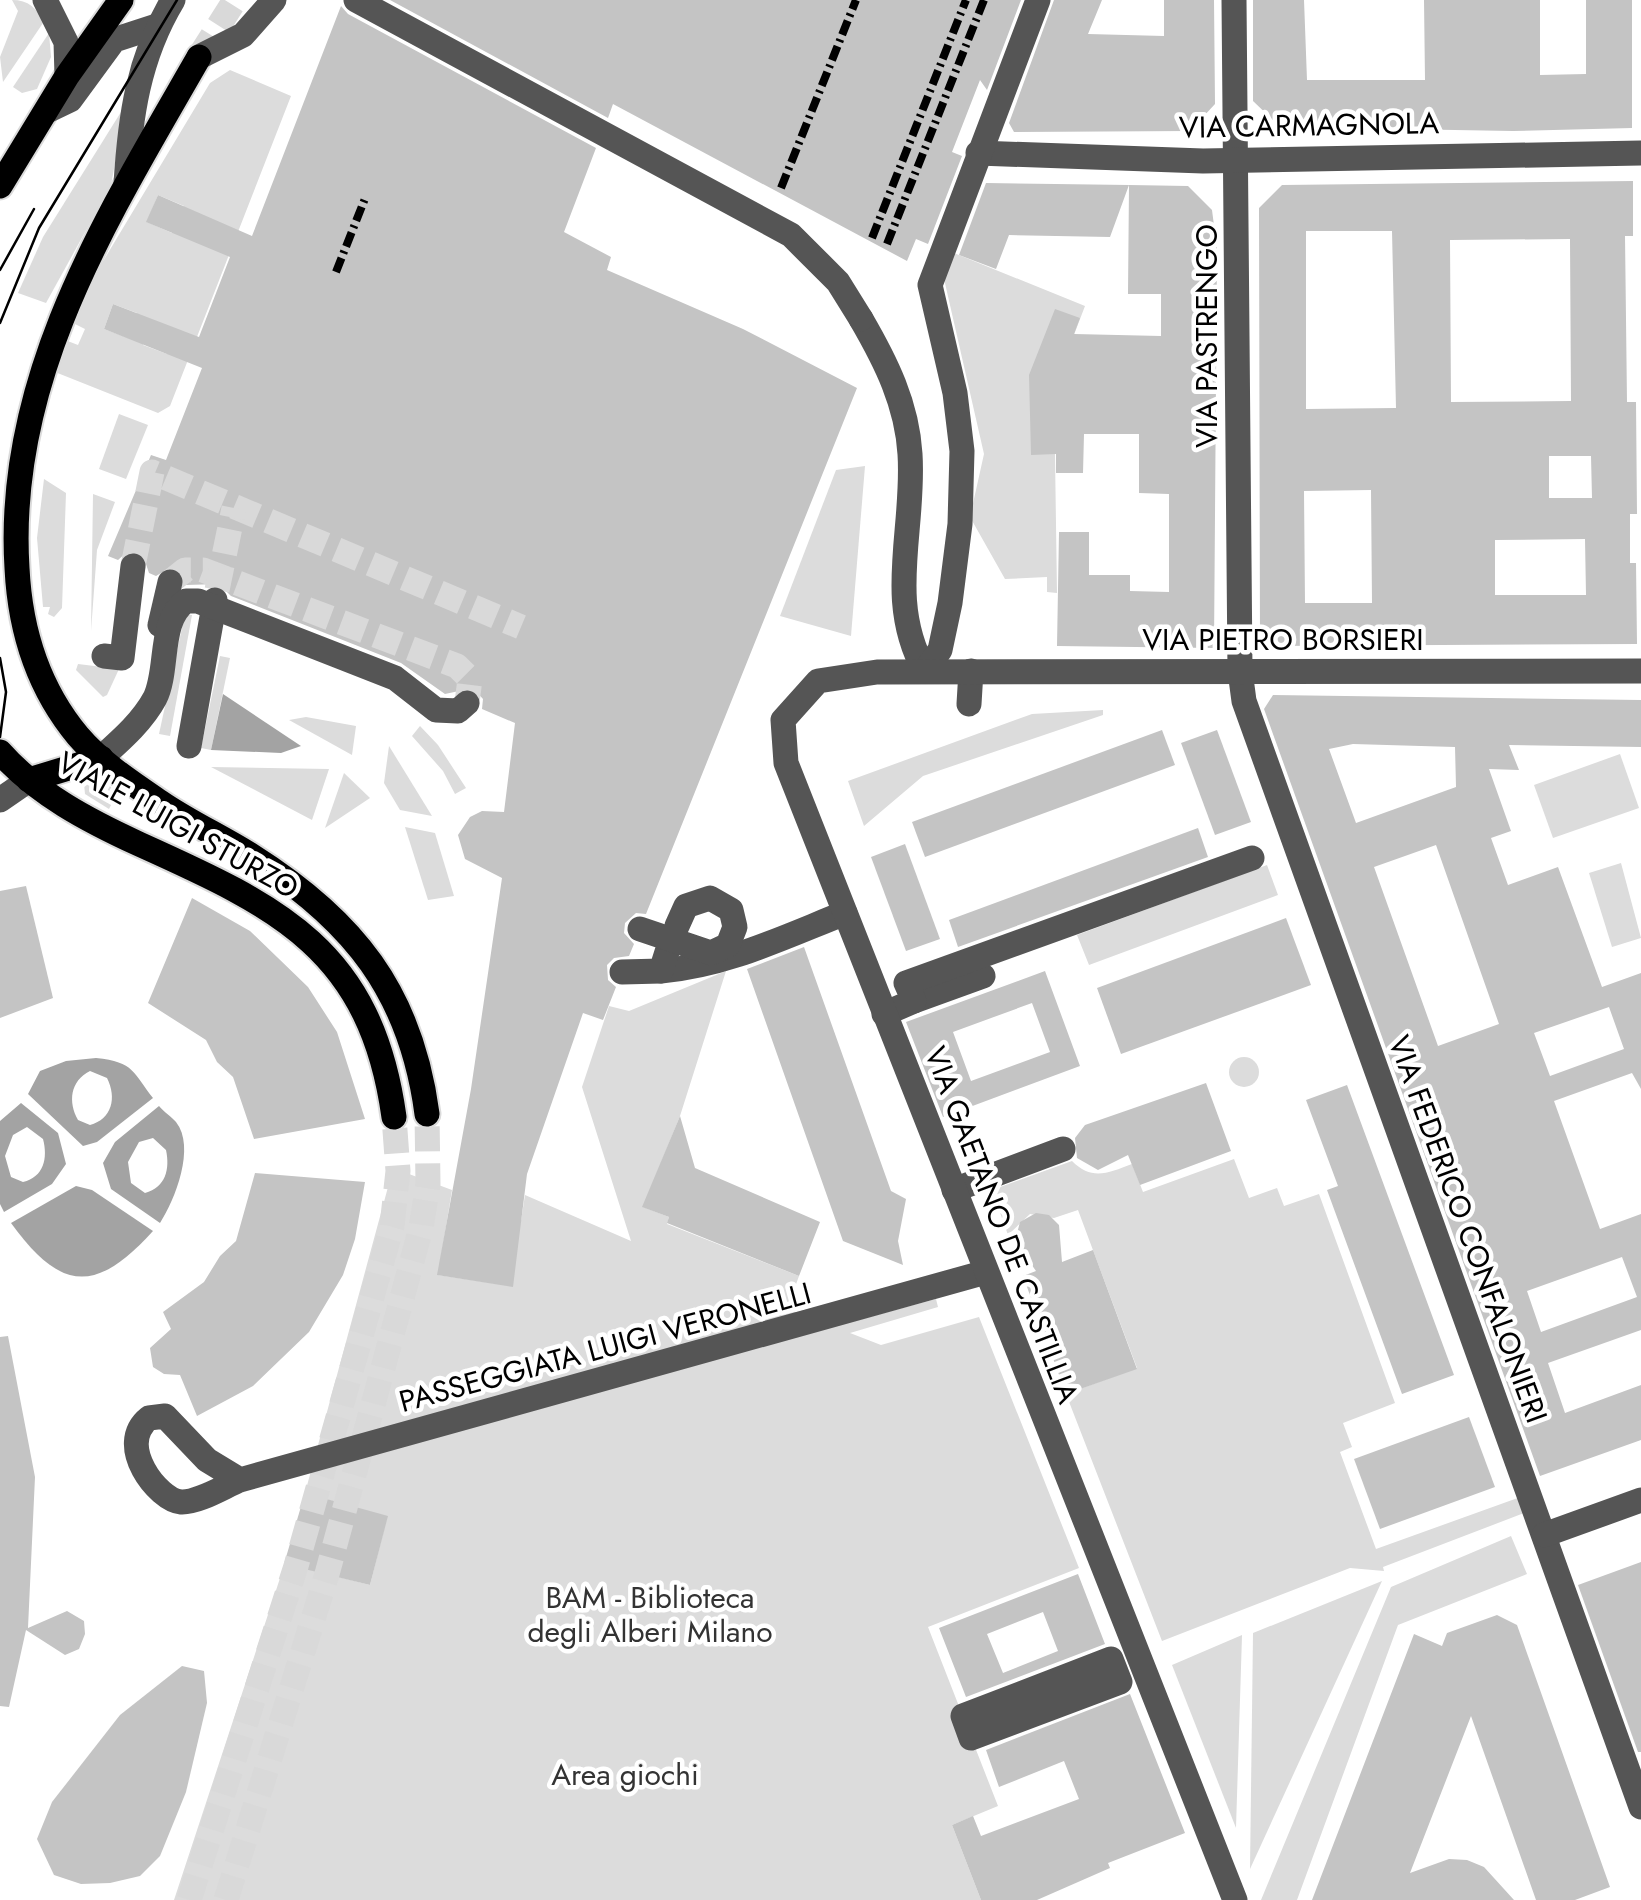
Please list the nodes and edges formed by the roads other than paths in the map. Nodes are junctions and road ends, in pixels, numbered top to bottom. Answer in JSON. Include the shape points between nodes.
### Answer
{"nodes":[{"id":1,"x":45,"y":0,"type":"edge"},
{"id":2,"x":121,"y":0,"type":"edge"},
{"id":3,"x":173,"y":0,"type":"edge"},
{"id":4,"x":274,"y":0,"type":"edge"},
{"id":5,"x":356,"y":0,"type":"edge"},
{"id":6,"x":1038,"y":0,"type":"edge"},
{"id":7,"x":1234,"y":0,"type":"edge"},
{"id":8,"x":157,"y":26,"type":"junction"},
{"id":9,"x":199,"y":57,"type":"joint"},
{"id":10,"x":68,"y":76,"type":"junction"},
{"id":11,"x":46,"y":111,"type":"junction"},
{"id":12,"x":978,"y":153,"type":"junction"},
{"id":13,"x":1641,"y":153,"type":"edge"},
{"id":14,"x":1235,"y":158,"type":"junction"},
{"id":15,"x":126,"y":184,"type":"junction"},
{"id":16,"x":0,"y":186,"type":"edge"},
{"id":17,"x":133,"y":566,"type":"tunnel mouth"},
{"id":18,"x":170,"y":582,"type":"dead end"},
{"id":19,"x":215,"y":604,"type":"junction"},
{"id":20,"x":104,"y":656,"type":"dead end"},
{"id":21,"x":925,"y":671,"type":"junction"},
{"id":22,"x":1240,"y":671,"type":"junction"},
{"id":23,"x":1641,"y":671,"type":"edge"},
{"id":24,"x":972,"y":672,"type":"junction"},
{"id":25,"x":468,"y":703,"type":"dead end"},
{"id":26,"x":969,"y":704,"type":"dead end"},
{"id":27,"x":189,"y":746,"type":"dead end"},
{"id":28,"x":0,"y":752,"type":"edge"},
{"id":29,"x":94,"y":752,"type":"junction"},
{"id":30,"x":29,"y":780,"type":"junction"},
{"id":31,"x":0,"y":800,"type":"edge"},
{"id":32,"x":1252,"y":858,"type":"dead end"},
{"id":33,"x":845,"y":912,"type":"junction"},
{"id":34,"x":676,"y":926,"type":"dead end"},
{"id":35,"x":640,"y":929,"type":"dead end"},
{"id":36,"x":622,"y":972,"type":"dead end"},
{"id":37,"x":983,"y":976,"type":"dead end"},
{"id":38,"x":914,"y":1001,"type":"junction"},
{"id":39,"x":884,"y":1014,"type":"junction"},
{"id":40,"x":428,"y":1114,"type":"tunnel mouth"},
{"id":41,"x":394,"y":1118,"type":"tunnel mouth"},
{"id":42,"x":1064,"y":1149,"type":"dead end"},
{"id":43,"x":954,"y":1190,"type":"junction"},
{"id":44,"x":986,"y":1272,"type":"junction"},
{"id":45,"x":240,"y":1480,"type":"dead end"},
{"id":46,"x":1641,"y":1500,"type":"edge"},
{"id":47,"x":1544,"y":1535,"type":"junction"},
{"id":48,"x":1111,"y":1659,"type":"joint"},
{"id":49,"x":1641,"y":1807,"type":"edge"},
{"id":50,"x":1235,"y":1900,"type":"edge"}],
"edges":[{"from":1,"to":10,"type":"street","via":[[66,42]]},
{"from":2,"to":10,"type":"main road"},
{"from":3,"to":8,"type":"street","name":"VIALE LUIGI STURZO"},
{"from":4,"to":9,"type":"street","via":[[243,35]]},
{"from":5,"to":21,"type":"street","bridge":true,"via":[[792,235],[838,282],[894,380],[905,420],[910,496],[902,602],[909,643]]},
{"from":6,"to":12,"type":"street"},
{"from":7,"to":14,"type":"street","name":"VIA PASTRENGO"},
{"from":8,"to":11,"type":"street","via":[[114,40],[70,100]]},
{"from":8,"to":15,"type":"street","name":"VIALE LUIGI STURZO","via":[[135,94]]},
{"from":9,"to":15,"type":"main road","name":"VIALE LUIGI STURZO"},
{"from":10,"to":11,"type":"main road"},
{"from":11,"to":16,"type":"main road"},
{"from":12,"to":14,"type":"street","name":"VIA CARMAGNOLA"},
{"from":12,"to":21,"type":"street","via":[[930,285],[955,393],[961,488],[950,603],[940,650]]},
{"from":13,"to":14,"type":"street","name":"VIA CARMAGNOLA"},
{"from":14,"to":22,"type":"street","name":"VIA PASTRENGO"},
{"from":15,"to":29,"type":"main road","name":"VIALE LUIGI STURZO","via":[[45,358],[16,506],[19,599],[28,640],[49,693]]},
{"from":17,"to":20,"type":"street","via":[[122,658]]},
{"from":18,"to":29,"type":"street","via":[[145,693]]},
{"from":19,"to":25,"type":"street","via":[[396,678],[436,710],[458,712]]},
{"from":19,"to":27,"type":"street"},
{"from":19,"to":29,"type":"street","via":[[192,600],[176,608],[155,698],[138,722]]},
{"from":21,"to":24,"type":"street","name":"VIA PIETRO BORSIERI"},
{"from":21,"to":33,"type":"street","name":"VIA GAETANO DE CASTILLIA","via":[[818,680],[782,720],[786,763]]},
{"from":22,"to":23,"type":"street","name":"VIA PIETRO BORSIERI"},
{"from":22,"to":24,"type":"street","name":"VIA PIETRO BORSIERI"},
{"from":22,"to":47,"type":"street","name":"VIA FEDERICO CONFALONIERI","via":[[1244,701]]},
{"from":24,"to":26,"type":"street"},
{"from":28,"to":30,"type":"main road","name":"VIALE LUIGI STURZO"},
{"from":29,"to":30,"type":"main road"},
{"from":29,"to":40,"type":"main road","name":"VIALE LUIGI STURZO","via":[[162,804],[302,889],[345,928],[396,1004],[416,1054]]},
{"from":30,"to":31,"type":"street"},
{"from":30,"to":41,"type":"main road","name":"VIALE LUIGI STURZO","via":[[90,820],[255,898],[300,930],[347,985],[373,1033]]},
{"from":32,"to":38,"type":"street","via":[[906,983]]},
{"from":33,"to":36,"type":"street","via":[[703,967],[664,961]]},
{"from":33,"to":39,"type":"street","name":"VIA GAETANO DE CASTILLIA"},
{"from":34,"to":35,"type":"street","bridge":true,"via":[[686,906],[710,898],[731,910],[735,927],[728,945],[711,954]]},
{"from":37,"to":38,"type":"street"},
{"from":38,"to":39,"type":"street"},
{"from":39,"to":43,"type":"street","name":"VIA GAETANO DE CASTILLIA"},
{"from":42,"to":43,"type":"street"},
{"from":43,"to":44,"type":"street","name":"VIA GAETANO DE CASTILLIA"},
{"from":44,"to":45,"type":"street","name":"PASSEGGIATA LUIGI VERONELLI"},
{"from":44,"to":50,"type":"street","name":"VIA GAETANO DE CASTILLIA"},
{"from":46,"to":47,"type":"street"},
{"from":47,"to":49,"type":"street","name":"VIA FEDERICO CONFALONIERI"},
{"from":48,"to":48,"type":"street","via":[[1120,1682],[971,1738],[962,1716]]}]}
